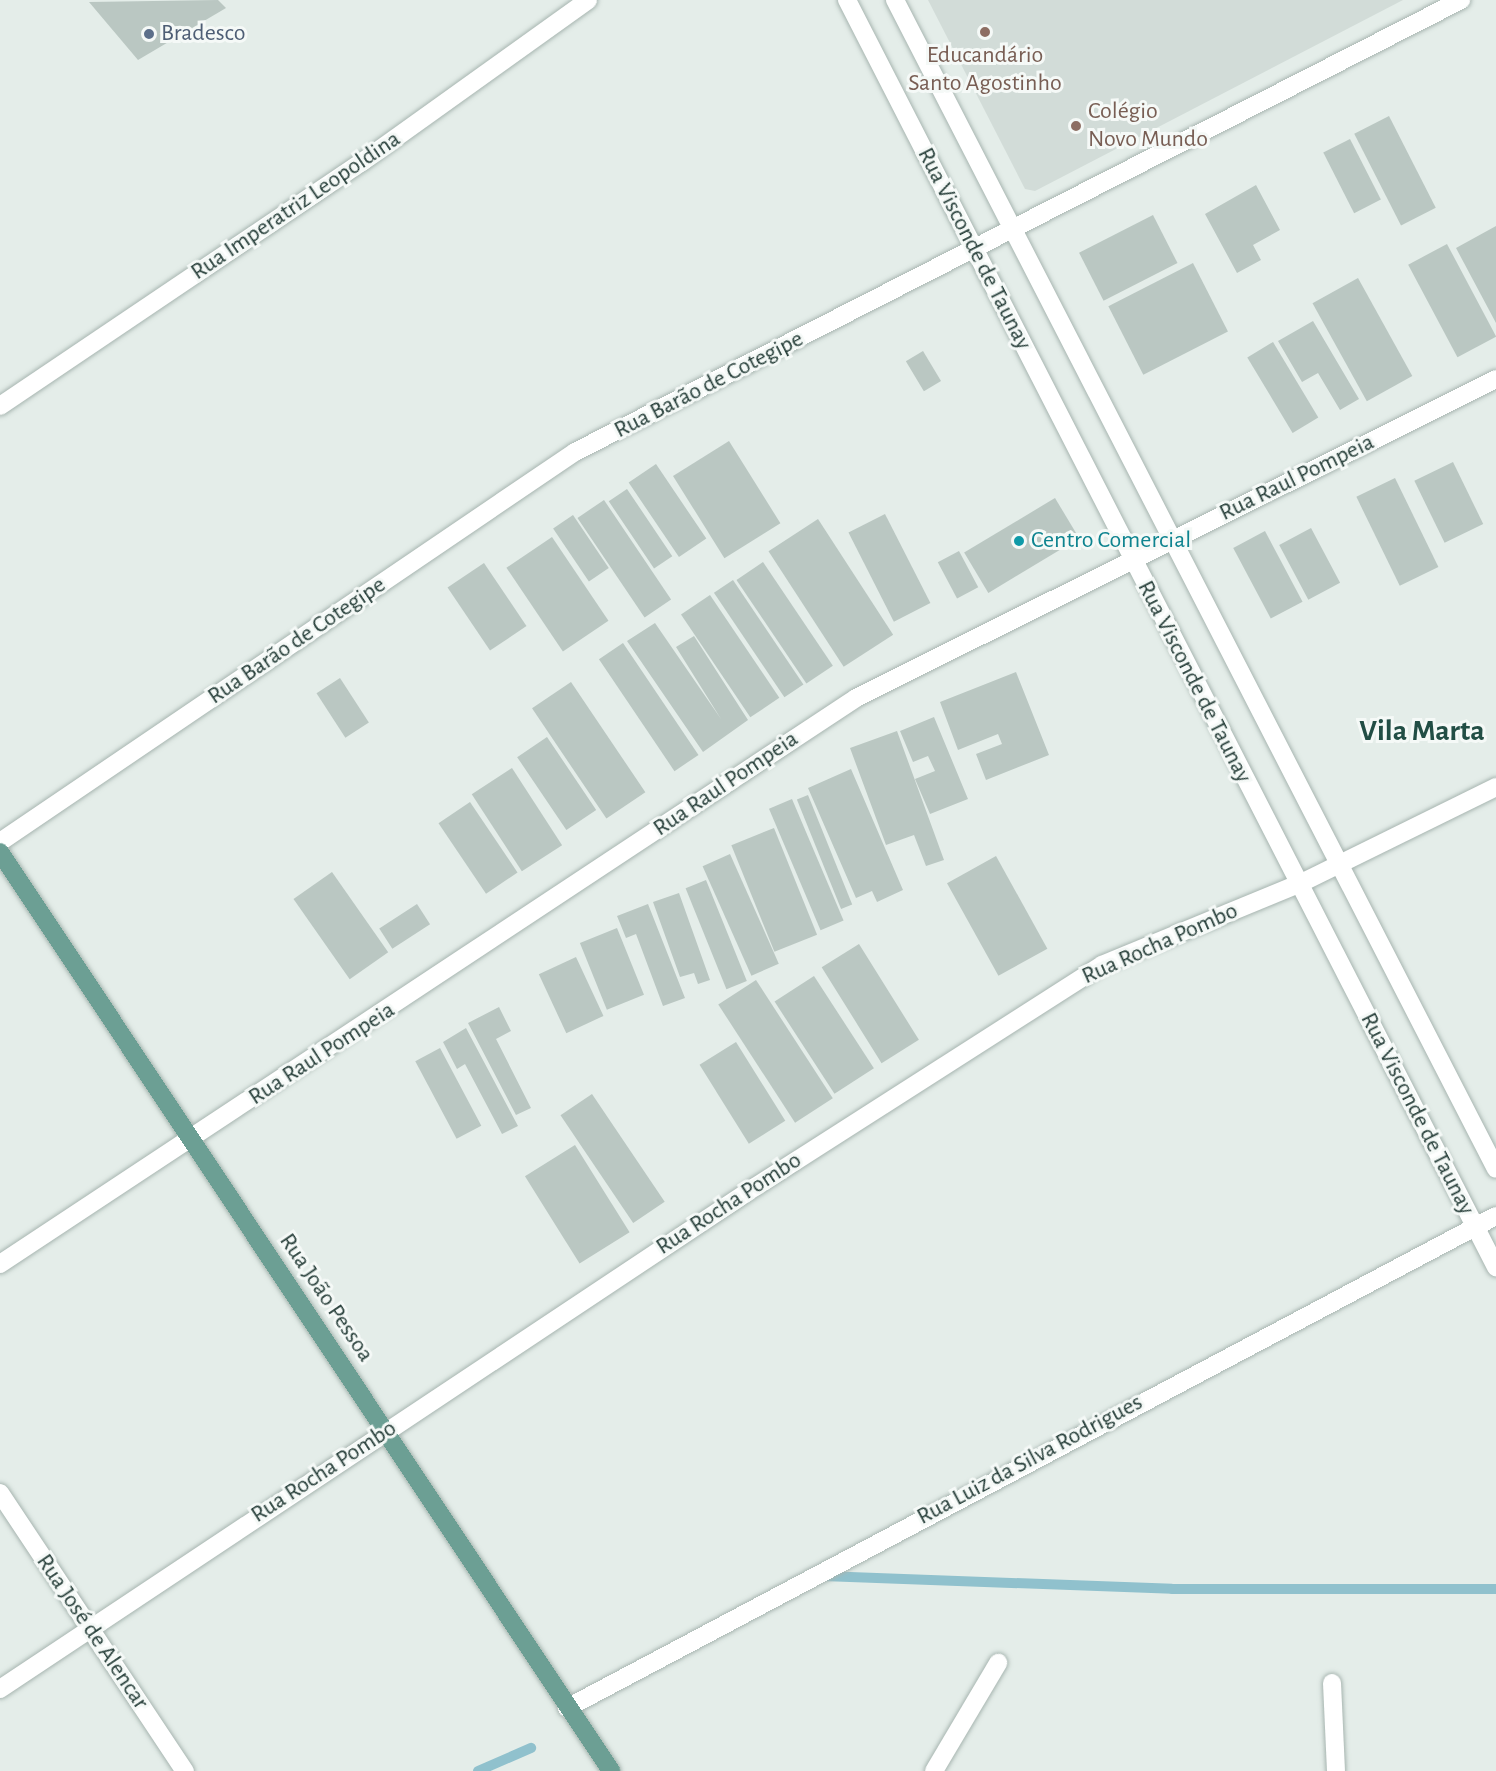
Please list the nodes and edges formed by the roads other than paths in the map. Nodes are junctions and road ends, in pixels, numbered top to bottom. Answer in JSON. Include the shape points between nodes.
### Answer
{"nodes":[{"id":1,"x":588,"y":0,"type":"edge"},
{"id":2,"x":847,"y":0,"type":"edge"},
{"id":3,"x":895,"y":0,"type":"edge"},
{"id":4,"x":1461,"y":0,"type":"edge"},
{"id":5,"x":1013,"y":231,"type":"junction"},
{"id":6,"x":976,"y":251,"type":"junction"},
{"id":7,"x":1496,"y":379,"type":"edge"},
{"id":8,"x":0,"y":406,"type":"edge"},
{"id":9,"x":1172,"y":540,"type":"junction"},
{"id":10,"x":1131,"y":560,"type":"junction"},
{"id":11,"x":1496,"y":787,"type":"edge"},
{"id":12,"x":0,"y":842,"type":"edge"},
{"id":13,"x":0,"y":852,"type":"edge"},
{"id":14,"x":1340,"y":864,"type":"junction"},
{"id":15,"x":1299,"y":884,"type":"junction"},
{"id":16,"x":191,"y":1140,"type":"junction"},
{"id":17,"x":1496,"y":1169,"type":"edge"},
{"id":18,"x":1496,"y":1216,"type":"edge"},
{"id":19,"x":1475,"y":1226,"type":"junction"},
{"id":20,"x":0,"y":1264,"type":"edge"},
{"id":21,"x":1496,"y":1267,"type":"edge"},
{"id":22,"x":387,"y":1431,"type":"junction"},
{"id":23,"x":0,"y":1492,"type":"edge"},
{"id":24,"x":87,"y":1626,"type":"junction"},
{"id":25,"x":998,"y":1663,"type":"dead end"},
{"id":26,"x":1332,"y":1683,"type":"dead end"},
{"id":27,"x":0,"y":1689,"type":"edge"},
{"id":28,"x":567,"y":1708,"type":"junction"},
{"id":29,"x":185,"y":1771,"type":"edge"},
{"id":30,"x":611,"y":1771,"type":"edge"},
{"id":31,"x":934,"y":1771,"type":"edge"},
{"id":32,"x":1336,"y":1771,"type":"edge"}],
"edges":[{"from":1,"to":8,"type":"street","name":"Rua Imperatriz Leopoldina","via":[[362,162]]},
{"from":2,"to":6,"type":"street","name":"Rua Visconde de Taunay"},
{"from":3,"to":5,"type":"street","name":"Rua Visconde de Taunay"},
{"from":4,"to":5,"type":"street","name":"Rua Barão de Cotegipe"},
{"from":5,"to":6,"type":"street","name":"Rua Barão de Cotegipe"},
{"from":5,"to":9,"type":"street","name":"Rua Visconde de Taunay"},
{"from":6,"to":10,"type":"street","name":"Rua Visconde de Taunay"},
{"from":6,"to":12,"type":"street","name":"Rua Barão de Cotegipe","via":[[575,452]]},
{"from":7,"to":9,"type":"street","name":"Rua Raul Pompeia"},
{"from":9,"to":10,"type":"street","name":"Rua Raul Pompeia"},
{"from":9,"to":14,"type":"street","name":"Rua Visconde de Taunay"},
{"from":10,"to":15,"type":"street","name":"Rua Visconde de Taunay"},
{"from":10,"to":16,"type":"street","name":"Rua Raul Pompeia","via":[[856,698]]},
{"from":11,"to":14,"type":"street","name":"Rua Rocha Pombo"},
{"from":13,"to":16,"type":"main road","name":"Rua João Pessoa"},
{"from":14,"to":15,"type":"street","name":"Rua Rocha Pombo"},
{"from":14,"to":17,"type":"street","name":"Rua Visconde de Taunay"},
{"from":15,"to":19,"type":"street","name":"Rua Visconde de Taunay"},
{"from":15,"to":22,"type":"street","name":"Rua Rocha Pombo","via":[[1102,965]]},
{"from":16,"to":20,"type":"street","name":"Rua Raul Pompeia"},
{"from":16,"to":22,"type":"main road","name":"Rua João Pessoa"},
{"from":18,"to":19,"type":"street","name":"Rua Luiz da Silva Rodrigues"},
{"from":19,"to":21,"type":"street","name":"Rua Visconde de Taunay"},
{"from":19,"to":28,"type":"street","name":"Rua Luiz da Silva Rodrigues"},
{"from":22,"to":24,"type":"street","name":"Rua Rocha Pombo"},
{"from":22,"to":28,"type":"main road","name":"Rua João Pessoa"},
{"from":23,"to":24,"type":"street","name":"Rua José de Alencar"},
{"from":24,"to":27,"type":"street","name":"Rua Rocha Pombo"},
{"from":24,"to":29,"type":"street","name":"Rua José de Alencar"},
{"from":25,"to":31,"type":"street"},
{"from":26,"to":32,"type":"street"},
{"from":28,"to":30,"type":"main road","name":"Rua João Pessoa"}]}
